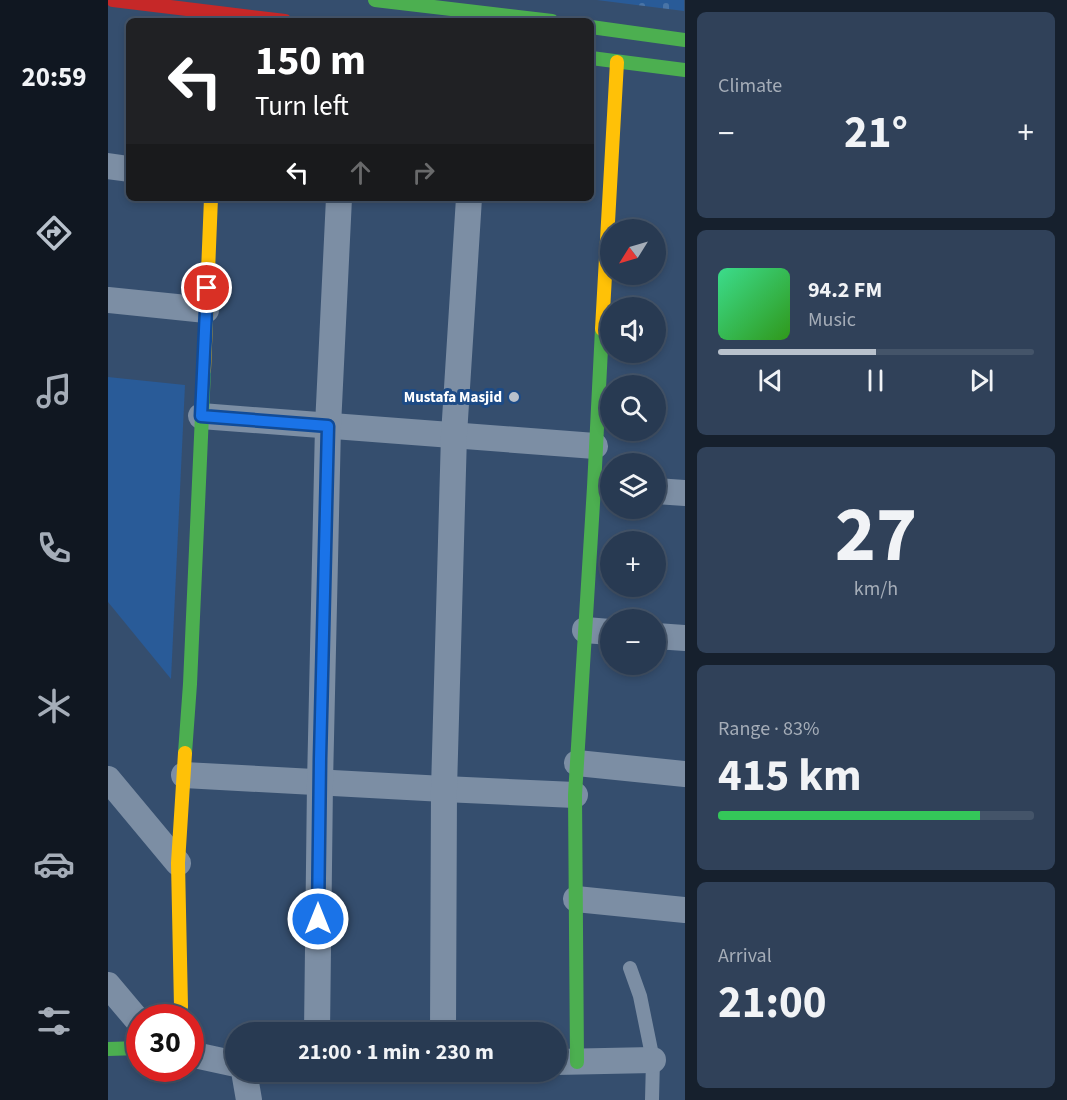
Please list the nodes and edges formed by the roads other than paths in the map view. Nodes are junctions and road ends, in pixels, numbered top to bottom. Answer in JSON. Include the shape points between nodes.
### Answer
{"nodes":[{"id":1,"x":113,"y":0,"type":"edge"},
{"id":2,"x":375,"y":0,"type":"edge"},
{"id":3,"x":162,"y":3,"type":"edge"},
{"id":4,"x":195,"y":5,"type":"edge"},
{"id":5,"x":218,"y":17,"type":"edge"},
{"id":6,"x":235,"y":18,"type":"edge"},
{"id":7,"x":527,"y":18,"type":"edge"},
{"id":8,"x":594,"y":27,"type":"edge"},
{"id":9,"x":684,"y":40,"type":"edge"},
{"id":10,"x":594,"y":58,"type":"edge"},
{"id":11,"x":617,"y":62,"type":"junction"},
{"id":12,"x":684,"y":70,"type":"edge"},
{"id":13,"x":108,"y":166,"type":"edge"},
{"id":14,"x":126,"y":169,"type":"edge"},
{"id":15,"x":211,"y":201,"type":"edge"},
{"id":16,"x":339,"y":201,"type":"edge"},
{"id":17,"x":469,"y":201,"type":"edge"},
{"id":18,"x":108,"y":300,"type":"edge"},
{"id":19,"x":206,"y":310,"type":"junction"},
{"id":20,"x":201,"y":416,"type":"junction"},
{"id":21,"x":328,"y":426,"type":"junction"},
{"id":22,"x":454,"y":435,"type":"junction"},
{"id":23,"x":595,"y":446,"type":"junction"},
{"id":24,"x":600,"y":476,"type":"edge"},
{"id":25,"x":666,"y":492,"type":"edge"},
{"id":26,"x":684,"y":493,"type":"edge"},
{"id":27,"x":600,"y":505,"type":"edge"},
{"id":28,"x":585,"y":630,"type":"junction"},
{"id":29,"x":600,"y":631,"type":"edge"},
{"id":30,"x":666,"y":637,"type":"edge"},
{"id":31,"x":684,"y":638,"type":"edge"},
{"id":32,"x":577,"y":763,"type":"junction"},
{"id":33,"x":684,"y":774,"type":"edge"},
{"id":34,"x":184,"y":775,"type":"junction"},
{"id":35,"x":108,"y":779,"type":"edge"},
{"id":36,"x":320,"y":783,"type":"junction"},
{"id":37,"x":444,"y":789,"type":"junction"},
{"id":38,"x":575,"y":795,"type":"junction"},
{"id":39,"x":178,"y":863,"type":"junction"},
{"id":40,"x":576,"y":899,"type":"junction"},
{"id":41,"x":684,"y":909,"type":"edge"},
{"id":42,"x":630,"y":968,"type":"dead end"},
{"id":43,"x":108,"y":985,"type":"edge"},
{"id":44,"x":181,"y":1004,"type":"edge"},
{"id":45,"x":126,"y":1006,"type":"edge"},
{"id":46,"x":317,"y":1022,"type":"edge"},
{"id":47,"x":443,"y":1022,"type":"edge"},
{"id":48,"x":126,"y":1048,"type":"edge"},
{"id":49,"x":108,"y":1049,"type":"edge"},
{"id":50,"x":204,"y":1057,"type":"edge"},
{"id":51,"x":652,"y":1060,"type":"junction"},
{"id":52,"x":225,"y":1062,"type":"edge"},
{"id":53,"x":567,"y":1062,"type":"edge"},
{"id":54,"x":246,"y":1082,"type":"edge"},
{"id":55,"x":249,"y":1100,"type":"edge"},
{"id":56,"x":652,"y":1100,"type":"edge"}],
"edges":[{"from":1,"to":3,"type":"street"},
{"from":2,"to":7,"type":"street"},
{"from":3,"to":4,"type":"street"},
{"from":4,"to":5,"type":"street"},
{"from":5,"to":6,"type":"street"},
{"from":8,"to":9,"type":"street"},
{"from":10,"to":11,"type":"street"},
{"from":11,"to":12,"type":"street"},
{"from":11,"to":23,"type":"street"},
{"from":13,"to":14,"type":"street"},
{"from":15,"to":19,"type":"street"},
{"from":16,"to":21,"type":"street"},
{"from":17,"to":22,"type":"street"},
{"from":18,"to":19,"type":"street"},
{"from":19,"to":20,"type":"street"},
{"from":20,"to":21,"type":"street"},
{"from":20,"to":34,"type":"street"},
{"from":21,"to":22,"type":"street"},
{"from":21,"to":36,"type":"street"},
{"from":22,"to":23,"type":"street"},
{"from":22,"to":37,"type":"street"},
{"from":23,"to":24,"type":"street"},
{"from":25,"to":26,"type":"street"},
{"from":27,"to":28,"type":"street"},
{"from":28,"to":29,"type":"street"},
{"from":28,"to":32,"type":"street"},
{"from":30,"to":31,"type":"street"},
{"from":32,"to":33,"type":"street"},
{"from":32,"to":38,"type":"street"},
{"from":34,"to":36,"type":"street"},
{"from":34,"to":39,"type":"street"},
{"from":35,"to":39,"type":"street"},
{"from":36,"to":37,"type":"street"},
{"from":36,"to":46,"type":"street"},
{"from":37,"to":38,"type":"street"},
{"from":37,"to":47,"type":"street"},
{"from":38,"to":40,"type":"street"},
{"from":39,"to":44,"type":"street"},
{"from":40,"to":41,"type":"street"},
{"from":40,"to":53,"type":"street"},
{"from":42,"to":51,"type":"lane","via":[[640,996]]},
{"from":43,"to":45,"type":"street"},
{"from":48,"to":49,"type":"street"},
{"from":50,"to":52,"type":"street"},
{"from":51,"to":53,"type":"street"},
{"from":51,"to":56,"type":"lane"},
{"from":54,"to":55,"type":"street"}]}
